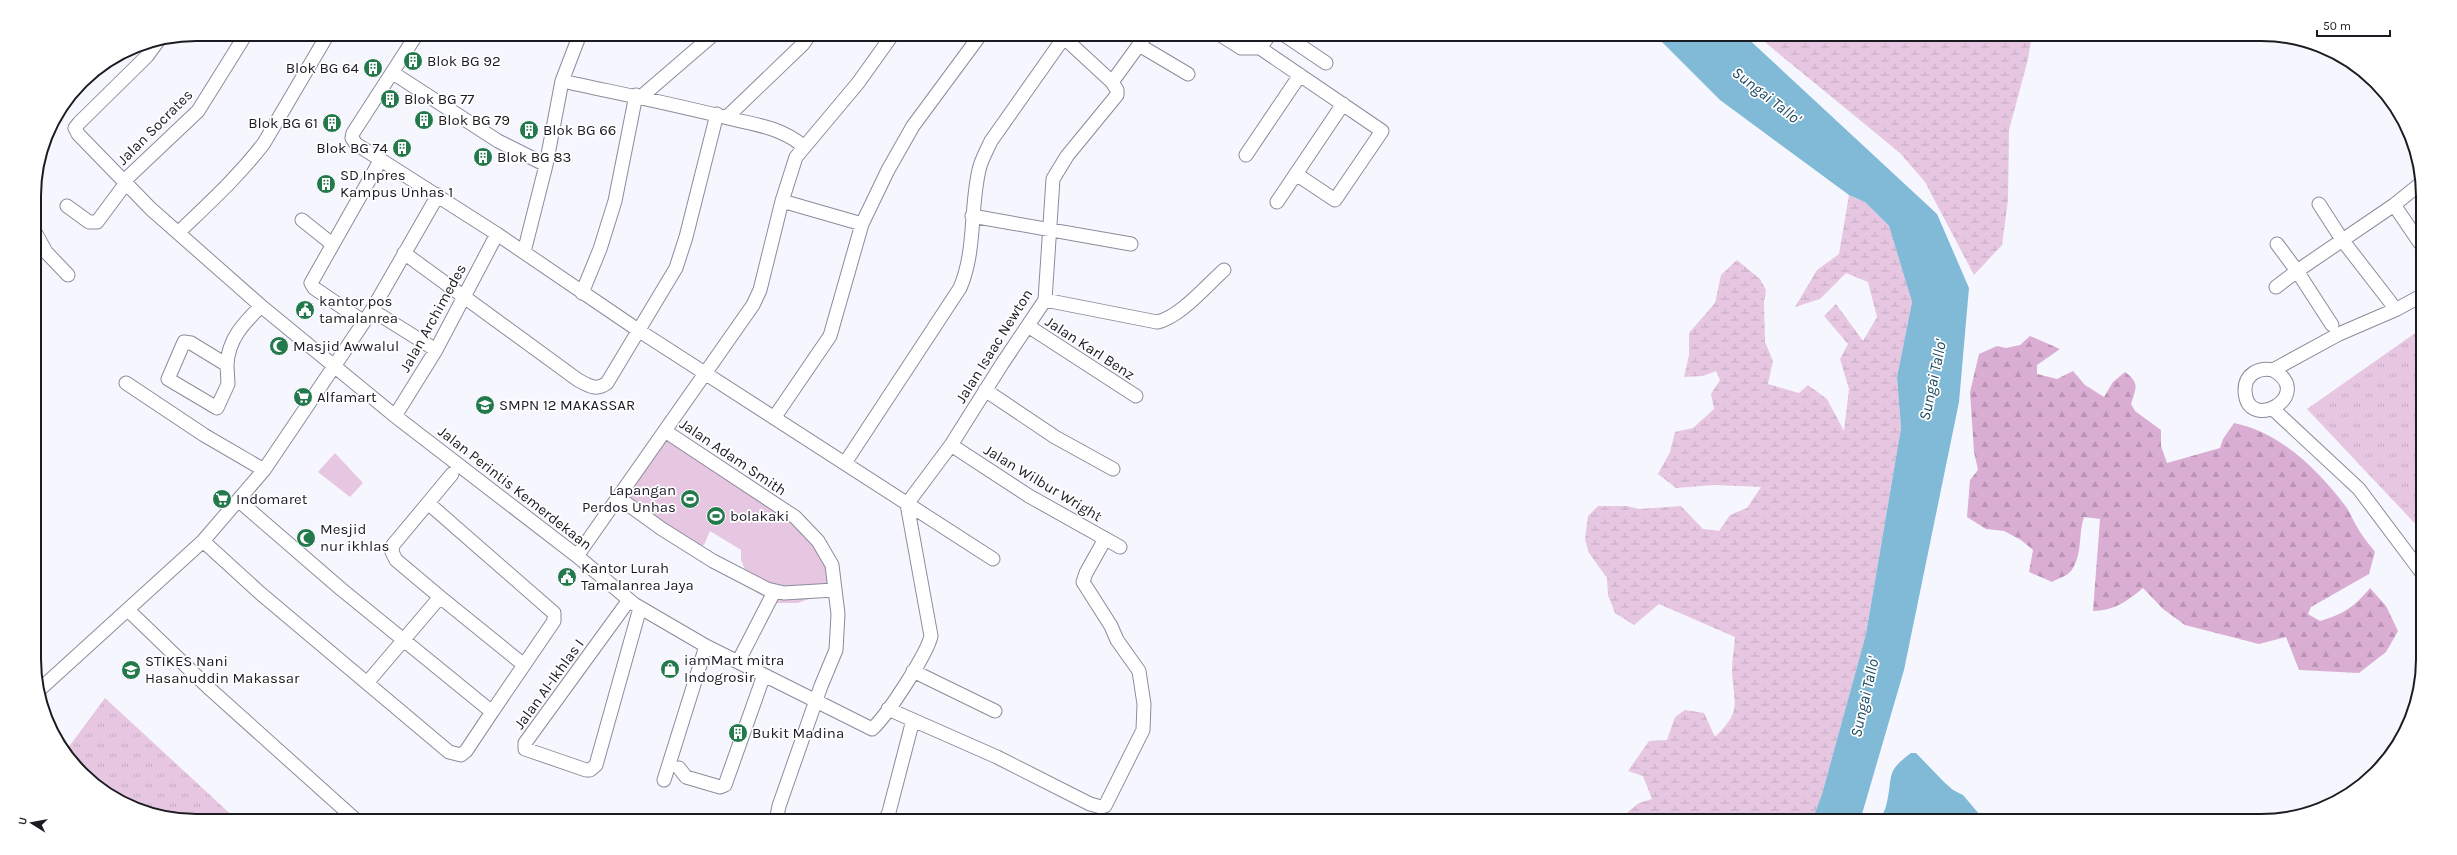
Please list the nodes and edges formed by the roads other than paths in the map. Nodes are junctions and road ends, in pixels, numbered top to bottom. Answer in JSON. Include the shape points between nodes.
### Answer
{"nodes":[{"id":1,"x":242,"y":41,"type":"edge"},
{"id":2,"x":324,"y":41,"type":"edge"},
{"id":3,"x":413,"y":41,"type":"edge"},
{"id":4,"x":577,"y":41,"type":"edge"},
{"id":5,"x":706,"y":41,"type":"edge"},
{"id":6,"x":804,"y":41,"type":"edge"},
{"id":7,"x":888,"y":41,"type":"edge"},
{"id":8,"x":977,"y":41,"type":"edge"},
{"id":9,"x":1059,"y":41,"type":"edge"},
{"id":10,"x":1069,"y":41,"type":"edge"},
{"id":11,"x":1142,"y":41,"type":"edge"},
{"id":12,"x":1146,"y":41,"type":"edge"},
{"id":13,"x":1230,"y":41,"type":"edge"},
{"id":14,"x":1265,"y":41,"type":"edge"},
{"id":15,"x":1293,"y":41,"type":"edge"},
{"id":16,"x":152,"y":47,"type":"edge"},
{"id":17,"x":1260,"y":48,"type":"junction"},
{"id":18,"x":1326,"y":63,"type":"dead end"},
{"id":19,"x":393,"y":73,"type":"junction"},
{"id":20,"x":1188,"y":74,"type":"dead end"},
{"id":21,"x":1300,"y":75,"type":"junction"},
{"id":22,"x":562,"y":80,"type":"junction"},
{"id":23,"x":1114,"y":85,"type":"junction"},
{"id":24,"x":639,"y":96,"type":"junction"},
{"id":25,"x":1343,"y":104,"type":"junction"},
{"id":26,"x":722,"y":116,"type":"junction"},
{"id":27,"x":803,"y":146,"type":"junction"},
{"id":28,"x":1246,"y":155,"type":"dead end"},
{"id":29,"x":380,"y":161,"type":"junction"},
{"id":30,"x":546,"y":165,"type":"junction"},
{"id":31,"x":1296,"y":174,"type":"junction"},
{"id":32,"x":125,"y":182,"type":"junction"},
{"id":33,"x":2416,"y":187,"type":"edge"},
{"id":34,"x":438,"y":195,"type":"junction"},
{"id":35,"x":782,"y":202,"type":"junction"},
{"id":36,"x":1277,"y":202,"type":"dead end"},
{"id":37,"x":2319,"y":204,"type":"dead end"},
{"id":38,"x":2394,"y":205,"type":"junction"},
{"id":39,"x":67,"y":206,"type":"dead end"},
{"id":40,"x":972,"y":216,"type":"junction"},
{"id":41,"x":302,"y":220,"type":"dead end"},
{"id":42,"x":862,"y":224,"type":"junction"},
{"id":43,"x":1049,"y":230,"type":"junction"},
{"id":44,"x":178,"y":233,"type":"junction"},
{"id":45,"x":497,"y":234,"type":"junction"},
{"id":46,"x":2416,"y":237,"type":"edge"},
{"id":47,"x":2343,"y":240,"type":"junction"},
{"id":48,"x":41,"y":243,"type":"edge"},
{"id":49,"x":332,"y":244,"type":"junction"},
{"id":50,"x":1131,"y":244,"type":"dead end"},
{"id":51,"x":2276,"y":244,"type":"dead end"},
{"id":52,"x":524,"y":252,"type":"junction"},
{"id":53,"x":404,"y":253,"type":"junction"},
{"id":54,"x":1224,"y":270,"type":"dead end"},
{"id":55,"x":2297,"y":271,"type":"junction"},
{"id":56,"x":68,"y":275,"type":"dead end"},
{"id":57,"x":2276,"y":287,"type":"dead end"},
{"id":58,"x":582,"y":293,"type":"junction"},
{"id":59,"x":466,"y":296,"type":"junction"},
{"id":60,"x":2416,"y":299,"type":"edge"},
{"id":61,"x":1045,"y":300,"type":"junction"},
{"id":62,"x":2390,"y":303,"type":"dead end"},
{"id":63,"x":261,"y":306,"type":"junction"},
{"id":64,"x":372,"y":310,"type":"junction"},
{"id":65,"x":364,"y":322,"type":"junction"},
{"id":66,"x":2332,"y":325,"type":"dead end"},
{"id":67,"x":1028,"y":326,"type":"junction"},
{"id":68,"x":638,"y":330,"type":"junction"},
{"id":69,"x":436,"y":350,"type":"junction"},
{"id":70,"x":226,"y":365,"type":"junction"},
{"id":71,"x":334,"y":367,"type":"junction"},
{"id":72,"x":2273,"y":370,"type":"junction"},
{"id":73,"x":705,"y":374,"type":"junction"},
{"id":74,"x":126,"y":384,"type":"dead end"},
{"id":75,"x":985,"y":390,"type":"junction"},
{"id":76,"x":1136,"y":396,"type":"dead end"},
{"id":77,"x":2273,"y":409,"type":"junction"},
{"id":78,"x":395,"y":416,"type":"junction"},
{"id":79,"x":774,"y":418,"type":"junction"},
{"id":80,"x":665,"y":431,"type":"junction"},
{"id":81,"x":951,"y":445,"type":"junction"},
{"id":82,"x":845,"y":463,"type":"junction"},
{"id":83,"x":1113,"y":469,"type":"dead end"},
{"id":84,"x":264,"y":470,"type":"junction"},
{"id":85,"x":452,"y":474,"type":"dead end"},
{"id":86,"x":619,"y":498,"type":"junction"},
{"id":87,"x":238,"y":500,"type":"junction"},
{"id":88,"x":428,"y":503,"type":"junction"},
{"id":89,"x":907,"y":504,"type":"junction"},
{"id":90,"x":1105,"y":539,"type":"junction"},
{"id":91,"x":203,"y":541,"type":"junction"},
{"id":92,"x":1120,"y":547,"type":"dead end"},
{"id":93,"x":577,"y":556,"type":"junction"},
{"id":94,"x":993,"y":559,"type":"dead end"},
{"id":95,"x":2416,"y":565,"type":"edge"},
{"id":96,"x":834,"y":590,"type":"junction"},
{"id":97,"x":774,"y":592,"type":"junction"},
{"id":98,"x":440,"y":596,"type":"junction"},
{"id":99,"x":629,"y":600,"type":"junction"},
{"id":100,"x":640,"y":608,"type":"junction"},
{"id":101,"x":128,"y":610,"type":"junction"},
{"id":102,"x":404,"y":639,"type":"junction"},
{"id":103,"x":706,"y":646,"type":"junction"},
{"id":104,"x":738,"y":662,"type":"junction"},
{"id":105,"x":524,"y":665,"type":"junction"},
{"id":106,"x":913,"y":671,"type":"junction"},
{"id":107,"x":764,"y":675,"type":"junction"},
{"id":108,"x":368,"y":683,"type":"junction"},
{"id":109,"x":43,"y":687,"type":"edge"},
{"id":110,"x":816,"y":703,"type":"junction"},
{"id":111,"x":888,"y":709,"type":"junction"},
{"id":112,"x":995,"y":711,"type":"dead end"},
{"id":113,"x":492,"y":712,"type":"junction"},
{"id":114,"x":913,"y":720,"type":"junction"},
{"id":115,"x":679,"y":768,"type":"dead end"},
{"id":116,"x":664,"y":780,"type":"dead end"},
{"id":117,"x":349,"y":814,"type":"edge"},
{"id":118,"x":777,"y":814,"type":"edge"},
{"id":119,"x":888,"y":814,"type":"edge"}],
"edges":[{"from":1,"to":32,"type":"street","name":"Jalan Socrates","via":[[198,111]]},
{"from":2,"to":44,"type":"street","via":[[264,142],[236,177]]},
{"from":3,"to":19,"type":"street"},
{"from":4,"to":22,"type":"street"},
{"from":5,"to":24,"type":"street"},
{"from":6,"to":26,"type":"street"},
{"from":7,"to":27,"type":"street","via":[[858,83]]},
{"from":8,"to":42,"type":"street","via":[[913,126]]},
{"from":9,"to":40,"type":"street","via":[[989,146],[979,169]]},
{"from":10,"to":23,"type":"street"},
{"from":11,"to":23,"type":"street","name":"Jalan Isaac Newton"},
{"from":12,"to":20,"type":"street"},
{"from":13,"to":17,"type":"street","via":[[1241,48]]},
{"from":14,"to":17,"type":"street"},
{"from":15,"to":18,"type":"street"},
{"from":16,"to":32,"type":"street","name":"Jalan Perintis Kemerdekaan","via":[[75,128]]},
{"from":17,"to":21,"type":"street"},
{"from":19,"to":29,"type":"street","via":[[352,138],[356,144]]},
{"from":19,"to":30,"type":"street","via":[[498,141]]},
{"from":21,"to":25,"type":"street"},
{"from":21,"to":28,"type":"street"},
{"from":22,"to":24,"type":"street"},
{"from":22,"to":30,"type":"street"},
{"from":23,"to":43,"type":"street","name":"Jalan Isaac Newton","via":[[1117,95],[1067,156],[1053,179]]},
{"from":24,"to":26,"type":"street"},
{"from":24,"to":58,"type":"street","via":[[615,201],[600,249]]},
{"from":25,"to":31,"type":"street"},
{"from":25,"to":31,"type":"street","via":[[1382,131],[1378,137],[1335,200]]},
{"from":26,"to":27,"type":"street","via":[[772,128],[794,138]]},
{"from":26,"to":68,"type":"street","via":[[676,268]]},
{"from":27,"to":35,"type":"street","via":[[792,164]]},
{"from":29,"to":34,"type":"street"},
{"from":29,"to":49,"type":"street"},
{"from":30,"to":52,"type":"street"},
{"from":31,"to":36,"type":"street"},
{"from":32,"to":39,"type":"street","name":"Jalan Socrates","via":[[97,222],[89,222]]},
{"from":32,"to":44,"type":"street","name":"Jalan Perintis Kemerdekaan"},
{"from":33,"to":38,"type":"street"},
{"from":34,"to":45,"type":"street"},
{"from":34,"to":53,"type":"street"},
{"from":35,"to":42,"type":"street"},
{"from":35,"to":73,"type":"street","via":[[756,300]]},
{"from":37,"to":47,"type":"street"},
{"from":38,"to":46,"type":"street"},
{"from":38,"to":47,"type":"street"},
{"from":40,"to":43,"type":"street"},
{"from":40,"to":82,"type":"street","via":[[969,258],[960,288]]},
{"from":41,"to":49,"type":"street"},
{"from":42,"to":79,"type":"street","via":[[830,336]]},
{"from":43,"to":50,"type":"street"},
{"from":43,"to":61,"type":"street","name":"Jalan Isaac Newton"},
{"from":44,"to":63,"type":"street","name":"Jalan Perintis Kemerdekaan"},
{"from":45,"to":52,"type":"street"},
{"from":45,"to":59,"type":"street","name":"Jalan Archimedes"},
{"from":47,"to":55,"type":"street"},
{"from":47,"to":62,"type":"street"},
{"from":48,"to":56,"type":"street","via":[[46,252]]},
{"from":49,"to":65,"type":"street","via":[[312,280],[312,286]]},
{"from":51,"to":55,"type":"street"},
{"from":52,"to":58,"type":"street"},
{"from":53,"to":59,"type":"street"},
{"from":53,"to":64,"type":"street"},
{"from":54,"to":61,"type":"street","via":[[1184,306],[1157,322]]},
{"from":55,"to":57,"type":"street"},
{"from":55,"to":66,"type":"street"},
{"from":58,"to":68,"type":"street"},
{"from":59,"to":68,"type":"street","via":[[592,388],[607,383]]},
{"from":59,"to":69,"type":"street","name":"Jalan Archimedes"},
{"from":60,"to":72,"type":"street","via":[[2339,334]]},
{"from":61,"to":67,"type":"street","name":"Jalan Isaac Newton"},
{"from":63,"to":70,"type":"street","via":[[238,331],[229,350]]},
{"from":63,"to":71,"type":"street","name":"Jalan Perintis Kemerdekaan"},
{"from":64,"to":65,"type":"street"},
{"from":64,"to":69,"type":"street"},
{"from":65,"to":71,"type":"street"},
{"from":67,"to":75,"type":"street","name":"Jalan Isaac Newton"},
{"from":67,"to":76,"type":"street","name":"Jalan Karl Benz"},
{"from":68,"to":73,"type":"street"},
{"from":69,"to":78,"type":"street","name":"Jalan Archimedes"},
{"from":70,"to":70,"type":"street","via":[[228,384],[217,408],[168,379],[182,345],[187,342]]},
{"from":71,"to":78,"type":"street","name":"Jalan Perintis Kemerdekaan"},
{"from":71,"to":84,"type":"street"},
{"from":72,"to":77,"type":"street","via":[[2283,378],[2287,390],[2283,401]]},
{"from":72,"to":77,"type":"street","via":[[2261,369],[2255,372],[2245,387],[2247,399],[2251,404],[2261,410]]},
{"from":73,"to":79,"type":"street"},
{"from":73,"to":80,"type":"street"},
{"from":74,"to":84,"type":"street","via":[[204,435]]},
{"from":75,"to":81,"type":"street","name":"Jalan Isaac Newton"},
{"from":75,"to":83,"type":"street","via":[[1055,437]]},
{"from":77,"to":95,"type":"street","via":[[2358,490]]},
{"from":78,"to":93,"type":"street","name":"Jalan Perintis Kemerdekaan"},
{"from":79,"to":82,"type":"street"},
{"from":80,"to":86,"type":"street"},
{"from":80,"to":96,"type":"street","name":"Jalan Adam Smith","via":[[795,517],[818,541],[832,565]]},
{"from":81,"to":89,"type":"street","name":"Jalan Isaac Newton"},
{"from":81,"to":90,"type":"street","name":"Jalan Wilbur Wright","via":[[1029,496]]},
{"from":82,"to":89,"type":"street"},
{"from":84,"to":87,"type":"street"},
{"from":85,"to":88,"type":"street"},
{"from":86,"to":93,"type":"street"},
{"from":86,"to":97,"type":"street","via":[[662,530],[713,561]]},
{"from":87,"to":91,"type":"street"},
{"from":87,"to":102,"type":"street","via":[[341,589]]},
{"from":88,"to":98,"type":"street","via":[[393,545],[392,552],[396,560]]},
{"from":88,"to":105,"type":"street","via":[[554,613],[554,621]]},
{"from":89,"to":94,"type":"street"},
{"from":89,"to":106,"type":"street","via":[[931,636]]},
{"from":90,"to":92,"type":"street","name":"Jalan Wilbur Wright"},
{"from":90,"to":114,"type":"street","via":[[1083,582],[1117,640],[1139,671],[1145,715],[1139,739],[1105,806],[1090,804],[997,756]]},
{"from":91,"to":101,"type":"street"},
{"from":91,"to":108,"type":"street"},
{"from":93,"to":99,"type":"street","name":"Jalan Perintis Kemerdekaan"},
{"from":96,"to":97,"type":"street"},
{"from":96,"to":110,"type":"street","name":"Jalan Adam Smith","via":[[838,614],[837,645]]},
{"from":97,"to":104,"type":"street"},
{"from":98,"to":102,"type":"street"},
{"from":98,"to":105,"type":"street"},
{"from":99,"to":100,"type":"street","name":"Jalan Perintis Kemerdekaan"},
{"from":99,"to":100,"type":"street","name":"Jalan Al-Ikhlas I","via":[[525,743],[525,749],[586,770],[596,765]]},
{"from":100,"to":103,"type":"street","name":"Jalan Perintis Kemerdekaan"},
{"from":101,"to":109,"type":"street"},
{"from":101,"to":117,"type":"street","via":[[210,689]]},
{"from":102,"to":108,"type":"street"},
{"from":102,"to":113,"type":"street"},
{"from":103,"to":104,"type":"street","name":"Jalan Perintis Kemerdekaan"},
{"from":103,"to":116,"type":"street"},
{"from":104,"to":107,"type":"street","name":"Jalan Perintis Kemerdekaan"},
{"from":105,"to":113,"type":"street"},
{"from":106,"to":111,"type":"street"},
{"from":106,"to":112,"type":"street"},
{"from":107,"to":110,"type":"street","name":"Jalan Perintis Kemerdekaan"},
{"from":107,"to":115,"type":"street","via":[[725,785],[720,787],[686,777]]},
{"from":108,"to":113,"type":"street","via":[[454,754],[461,755],[466,751]]},
{"from":110,"to":111,"type":"street","name":"Jalan Perintis Kemerdekaan","via":[[870,729]]},
{"from":110,"to":118,"type":"street","name":"Jalan Adam Smith"},
{"from":111,"to":114,"type":"street"},
{"from":114,"to":119,"type":"street"}]}
